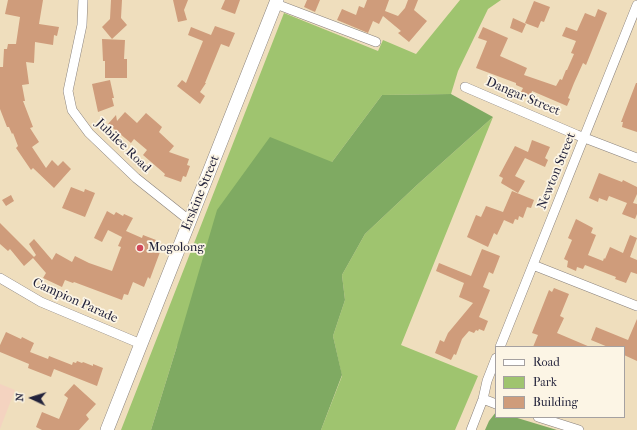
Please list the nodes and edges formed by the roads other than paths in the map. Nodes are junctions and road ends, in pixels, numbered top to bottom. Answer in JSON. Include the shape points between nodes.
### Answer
{"nodes":[{"id":1,"x":83,"y":0,"type":"edge"},
{"id":2,"x":277,"y":2,"type":"edge"},
{"id":3,"x":636,"y":9,"type":"edge"},
{"id":4,"x":376,"y":42,"type":"dead end"},
{"id":5,"x":465,"y":87,"type":"dead end"},
{"id":6,"x":585,"y":138,"type":"junction"},
{"id":7,"x":637,"y":158,"type":"edge"},
{"id":8,"x":190,"y":221,"type":"junction"},
{"id":9,"x":533,"y":265,"type":"junction"},
{"id":10,"x":0,"y":278,"type":"edge"},
{"id":11,"x":637,"y":306,"type":"edge"},
{"id":12,"x":141,"y":344,"type":"junction"},
{"id":13,"x":500,"y":346,"type":"edge"},
{"id":14,"x":495,"y":361,"type":"edge"},
{"id":15,"x":482,"y":399,"type":"junction"},
{"id":16,"x":495,"y":404,"type":"edge"},
{"id":17,"x":541,"y":418,"type":"edge"},
{"id":18,"x":107,"y":430,"type":"edge"},
{"id":19,"x":471,"y":430,"type":"edge"},
{"id":20,"x":579,"y":430,"type":"edge"}],
"edges":[{"from":1,"to":8,"type":"street","name":"Jubilee Road","via":[[82,25],[68,91],[72,110],[88,133],[136,178]]},
{"from":2,"to":4,"type":"street"},
{"from":2,"to":8,"type":"street","name":"Erskine Street"},
{"from":3,"to":6,"type":"street","name":"Newton Street"},
{"from":5,"to":6,"type":"street","name":"Dangar Street"},
{"from":6,"to":7,"type":"street","name":"Dangar Street"},
{"from":6,"to":9,"type":"street","name":"Newton Street"},
{"from":8,"to":12,"type":"street","name":"Erskine Street"},
{"from":9,"to":11,"type":"street"},
{"from":9,"to":13,"type":"street","name":"Newton Street"},
{"from":10,"to":12,"type":"street","name":"Campion Parade","via":[[41,302]]},
{"from":12,"to":18,"type":"street","name":"Erskine Street"},
{"from":14,"to":15,"type":"street"},
{"from":15,"to":16,"type":"street"},
{"from":15,"to":19,"type":"street"},
{"from":17,"to":20,"type":"street"}]}
